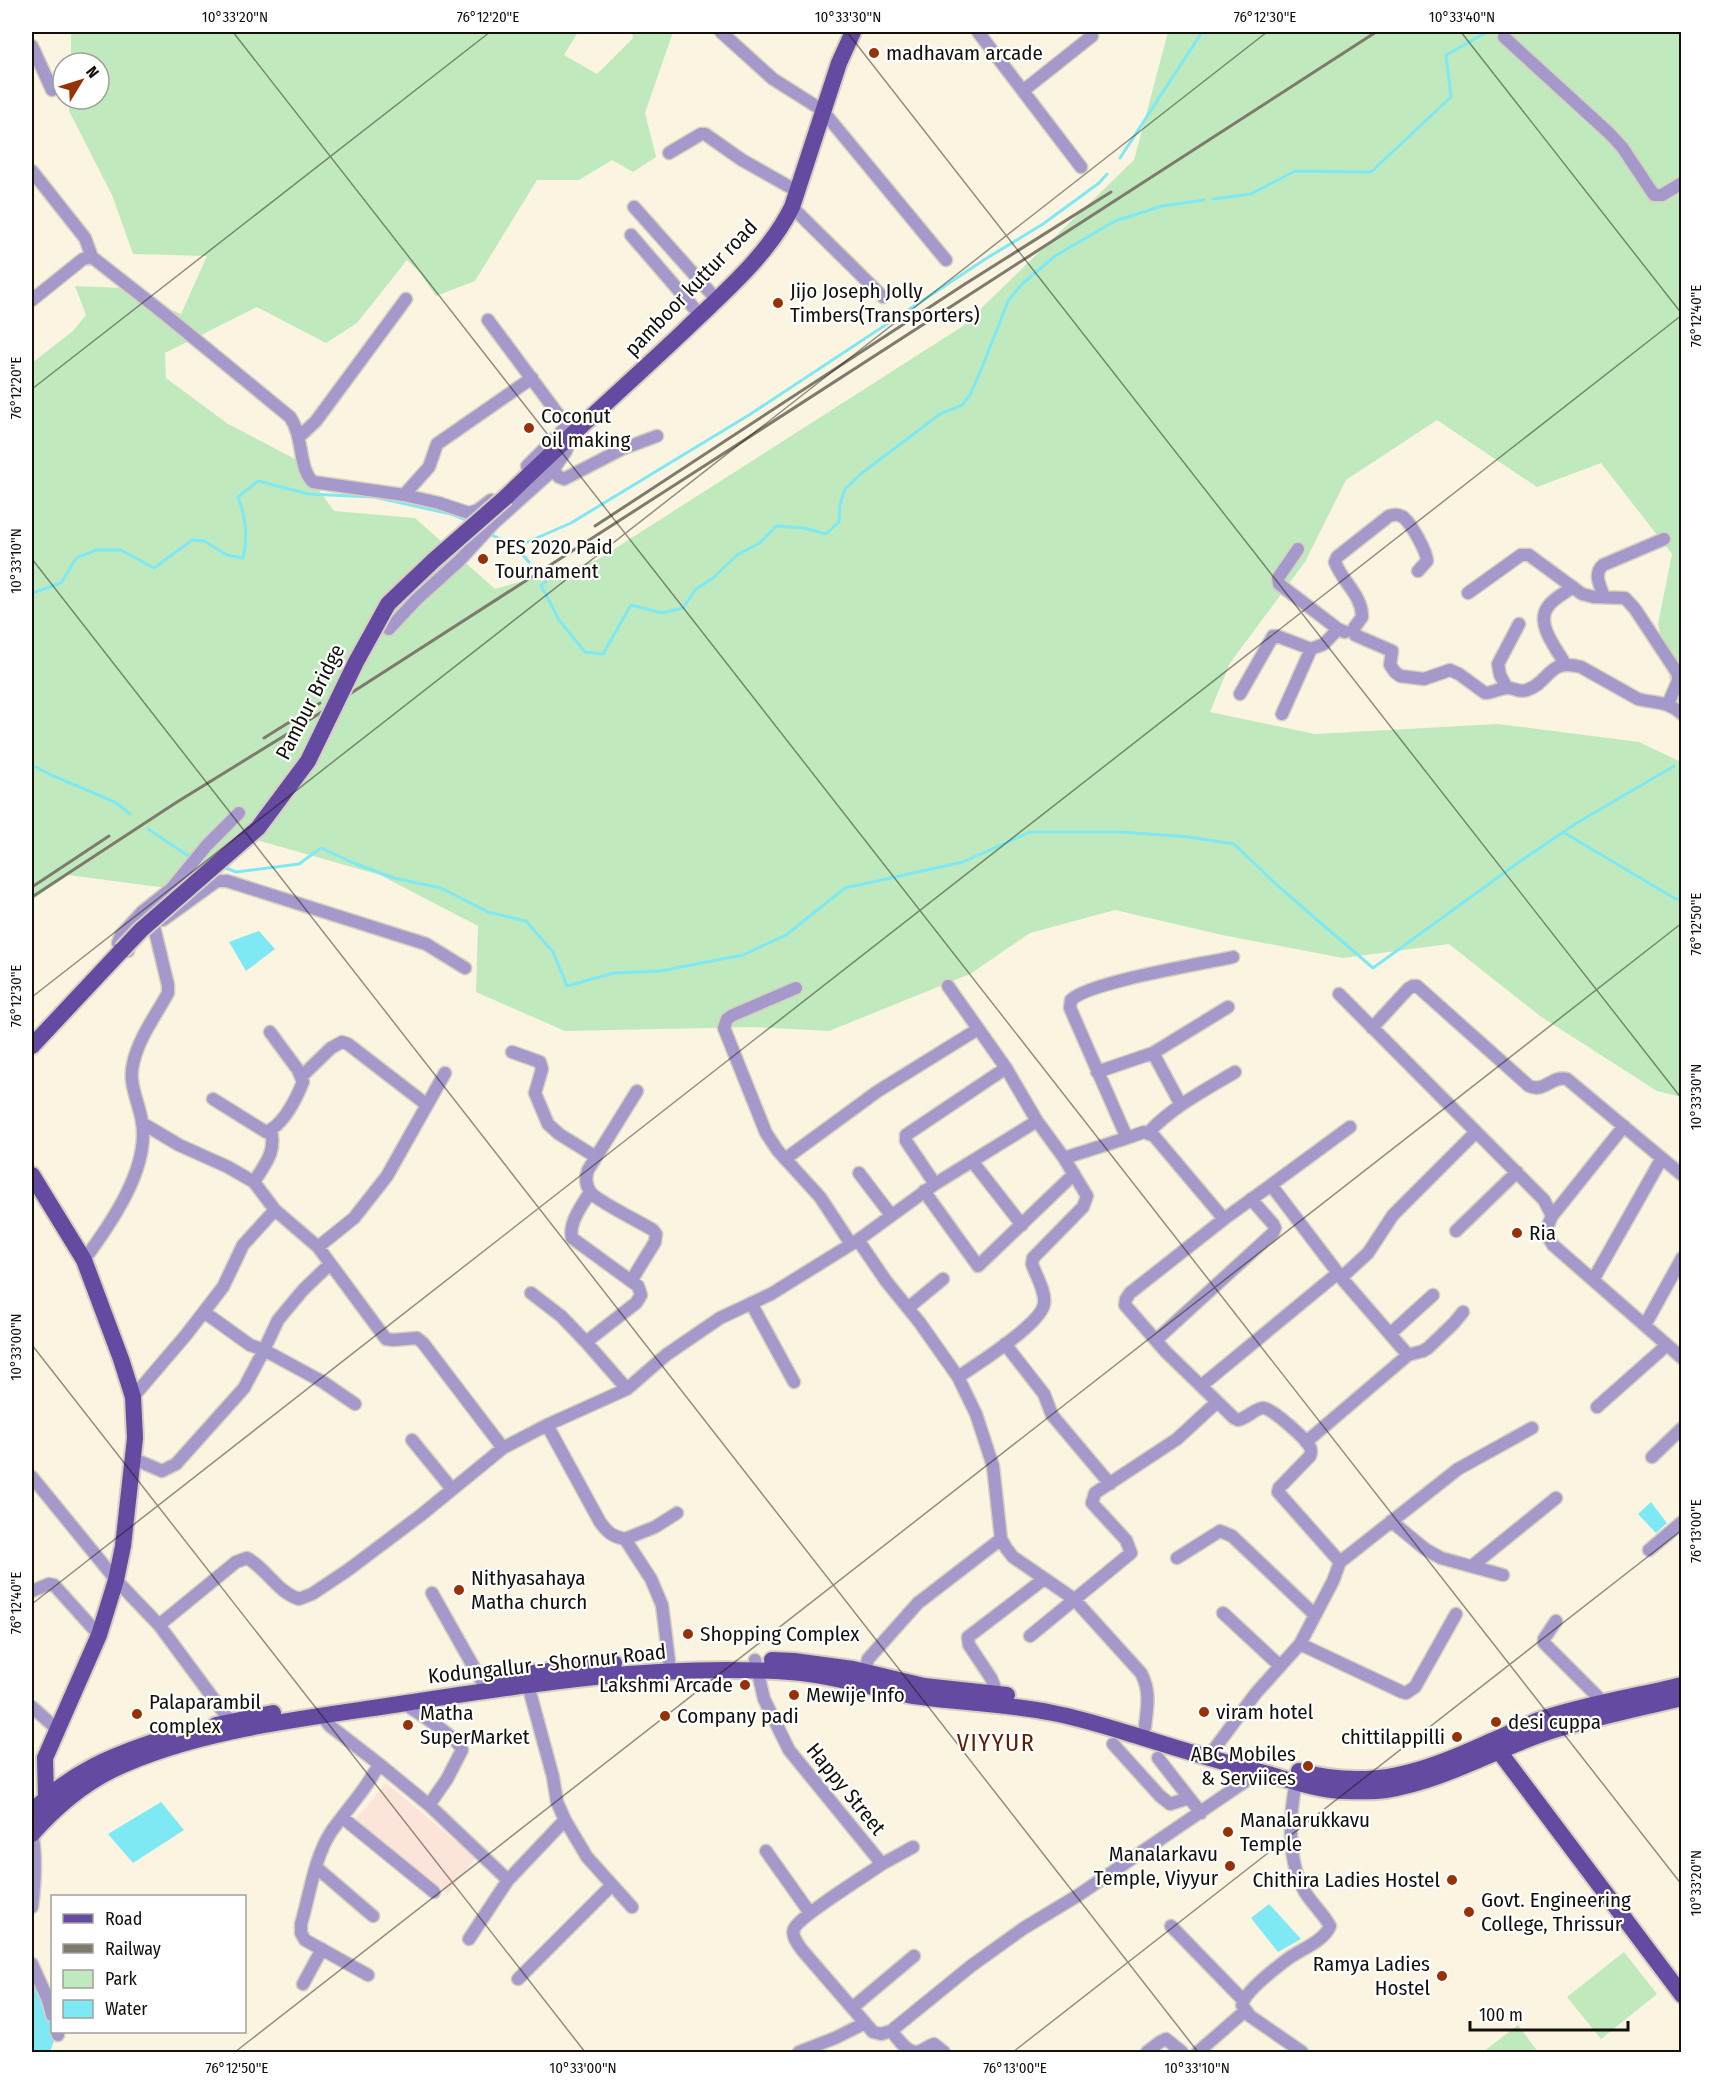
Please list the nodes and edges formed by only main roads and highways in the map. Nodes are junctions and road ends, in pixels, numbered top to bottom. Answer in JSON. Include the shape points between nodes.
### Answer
{"nodes":[{"id":1,"x":853,"y":32,"type":"edge"},
{"id":2,"x":506,"y":497,"type":"joint"},
{"id":3,"x":32,"y":1046,"type":"edge"},
{"id":4,"x":32,"y":1174,"type":"edge"},
{"id":5,"x":756,"y":1665,"type":"junction"},
{"id":6,"x":1682,"y":1685,"type":"edge"},
{"id":7,"x":1682,"y":1698,"type":"edge"},
{"id":8,"x":1494,"y":1746,"type":"junction"},
{"id":9,"x":1278,"y":1771,"type":"junction"},
{"id":10,"x":51,"y":1803,"type":"junction"},
{"id":11,"x":32,"y":1812,"type":"edge"},
{"id":12,"x":32,"y":1834,"type":"edge"},
{"id":13,"x":1682,"y":1995,"type":"edge"}],
"edges":[{"from":1,"to":2,"type":"main road","name":"pamboor kuttur road","via":[[822,110],[792,207],[770,243],[613,398],[569,429]]},
{"from":2,"to":3,"type":"main road","name":"Pambur Bridge","bridge":true,"via":[[388,604],[308,761],[258,828],[141,930]]},
{"from":4,"to":10,"type":"main road","via":[[84,1260],[133,1397],[135,1438],[116,1580],[99,1635],[45,1758]]},
{"from":5,"to":9,"type":"main road","name":"Kodungallur - Shornur Road","via":[[905,1694],[1052,1713],[1259,1772]]},
{"from":5,"to":9,"type":"main road","name":"Kodungallur - Shornur Road","via":[[794,1661],[924,1686],[1052,1702],[1215,1748]]},
{"from":5,"to":10,"type":"main road","name":"Kodungallur - Shornur Road","via":[[528,1685],[225,1734],[140,1758]]},
{"from":5,"to":10,"type":"main road","name":"Kodungallur - Shornur Road","via":[[669,1661],[578,1666],[231,1721],[106,1759],[75,1776]]},
{"from":6,"to":8,"type":"main road","name":"Kodungallur - Shornur Road","via":[[1540,1720]]},
{"from":7,"to":8,"type":"main road","name":"Kodungallur - Shornur Road"},
{"from":8,"to":9,"type":"main road","name":"Kodungallur - Shornur Road","via":[[1381,1779],[1355,1780]]},
{"from":8,"to":9,"type":"main road","name":"Kodungallur - Shornur Road","via":[[1442,1775],[1385,1790],[1335,1791],[1296,1782]]},
{"from":8,"to":13,"type":"main road"},
{"from":10,"to":11,"type":"main road","name":"Kodungallur - Shornur Road"},
{"from":10,"to":12,"type":"main road","name":"Kodungallur - Shornur Road"}]}
